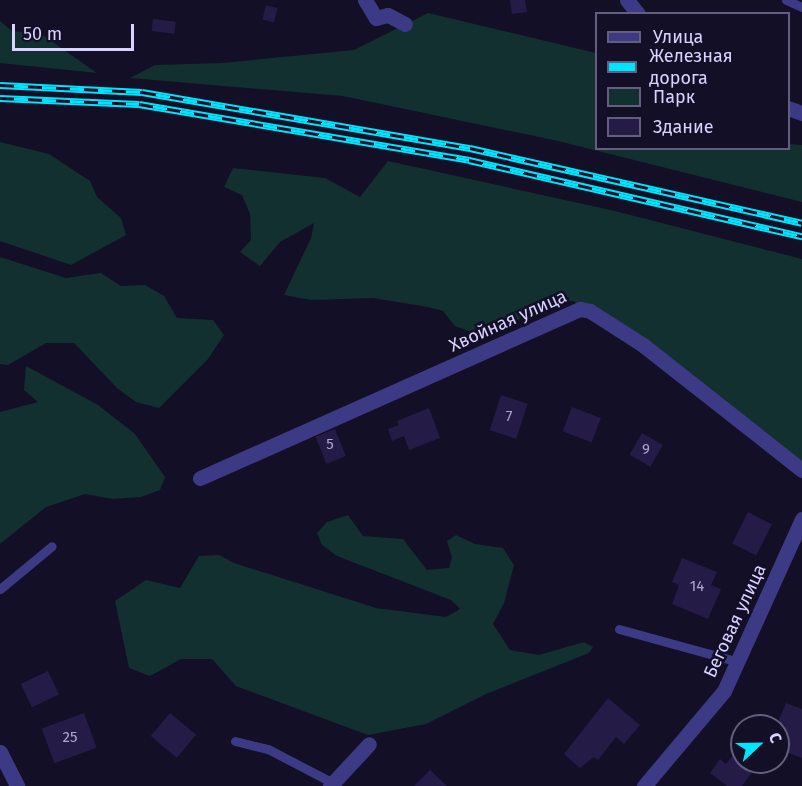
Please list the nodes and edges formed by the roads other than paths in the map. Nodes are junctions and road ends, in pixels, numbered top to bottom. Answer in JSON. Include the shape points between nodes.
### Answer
{"nodes":[{"id":1,"x":365,"y":0,"type":"edge"},
{"id":2,"x":627,"y":0,"type":"edge"},
{"id":3,"x":786,"y":0,"type":"edge"},
{"id":4,"x":802,"y":7,"type":"edge"},
{"id":5,"x":636,"y":12,"type":"edge"},
{"id":6,"x":405,"y":24,"type":"dead end"},
{"id":7,"x":802,"y":470,"type":"edge"},
{"id":8,"x":200,"y":478,"type":"dead end"},
{"id":9,"x":802,"y":519,"type":"edge"},
{"id":10,"x":52,"y":546,"type":"dead end"},
{"id":11,"x":0,"y":590,"type":"edge"},
{"id":12,"x":619,"y":629,"type":"dead end"},
{"id":13,"x":739,"y":662,"type":"junction"},
{"id":14,"x":235,"y":741,"type":"dead end"},
{"id":15,"x":369,"y":744,"type":"dead end"},
{"id":16,"x":0,"y":752,"type":"edge"},
{"id":17,"x":332,"y":784,"type":"edge"},
{"id":18,"x":17,"y":786,"type":"edge"},
{"id":19,"x":644,"y":786,"type":"edge"}],
"edges":[{"from":1,"to":6,"type":"street","via":[[376,18],[388,15]]},
{"from":2,"to":5,"type":"street"},
{"from":3,"to":4,"type":"lane"},
{"from":7,"to":8,"type":"street","name":"Хвойная улица","via":[[643,345],[590,311],[580,309]]},
{"from":9,"to":13,"type":"street","name":"Беговая улица"},
{"from":10,"to":11,"type":"lane"},
{"from":12,"to":13,"type":"lane"},
{"from":13,"to":19,"type":"street","name":"Беговая улица","via":[[717,702]]},
{"from":14,"to":17,"type":"lane","via":[[268,749]]},
{"from":15,"to":17,"type":"street"},
{"from":16,"to":18,"type":"street"}]}
